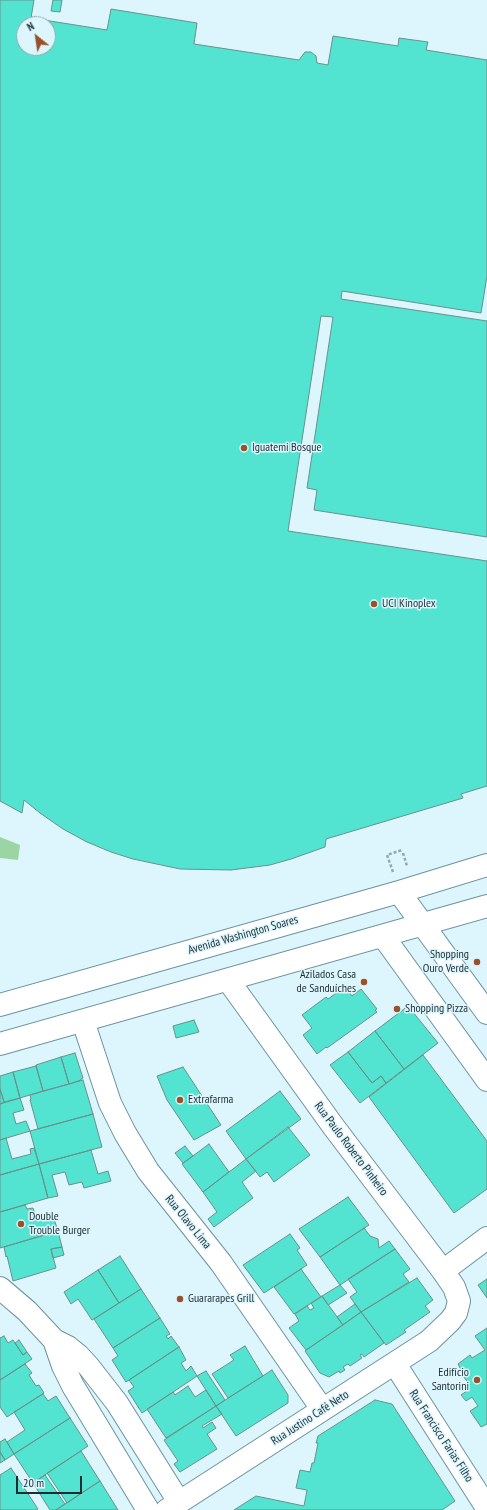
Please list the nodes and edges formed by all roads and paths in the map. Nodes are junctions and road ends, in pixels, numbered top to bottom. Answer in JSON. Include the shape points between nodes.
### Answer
{"nodes":[{"id":1,"x":487,"y":865,"type":"edge"},
{"id":2,"x":408,"y":870,"type":"dead end"},
{"id":3,"x":396,"y":883,"type":"junction"},
{"id":4,"x":487,"y":906,"type":"edge"},
{"id":5,"x":422,"y":924,"type":"junction"},
{"id":6,"x":383,"y":936,"type":"junction"},
{"id":7,"x":228,"y":980,"type":"junction"},
{"id":8,"x":0,"y":1005,"type":"edge"},
{"id":9,"x":487,"y":1013,"type":"edge"},
{"id":10,"x":83,"y":1021,"type":"junction"},
{"id":11,"x":0,"y":1044,"type":"edge"},
{"id":12,"x":487,"y":1080,"type":"edge"},
{"id":13,"x":487,"y":1238,"type":"edge"},
{"id":14,"x":443,"y":1270,"type":"junction"},
{"id":15,"x":0,"y":1288,"type":"edge"},
{"id":16,"x":450,"y":1321,"type":"joint"},
{"id":17,"x":54,"y":1340,"type":"junction"},
{"id":18,"x":395,"y":1364,"type":"junction"},
{"id":19,"x":322,"y":1409,"type":"junction"},
{"id":20,"x":173,"y":1506,"type":"edge"},
{"id":21,"x":487,"y":1508,"type":"edge"},
{"id":22,"x":148,"y":1510,"type":"edge"}],
"edges":[{"from":1,"to":3,"type":"street","name":"Avenida Washington Soares"},
{"from":2,"to":3,"type":"path","via":[[402,852],[387,855]]},
{"from":3,"to":5,"type":"street"},
{"from":3,"to":8,"type":"street","name":"Avenida Washington Soares"},
{"from":4,"to":5,"type":"street"},
{"from":5,"to":6,"type":"street"},
{"from":5,"to":9,"type":"street"},
{"from":6,"to":7,"type":"street"},
{"from":6,"to":12,"type":"street"},
{"from":7,"to":10,"type":"street"},
{"from":7,"to":14,"type":"street","name":"Rua Paulo Roberto Pinheiro","via":[[333,1126]]},
{"from":10,"to":11,"type":"street"},
{"from":10,"to":19,"type":"street","name":"Rua Olavo Lima","via":[[110,1103],[148,1171],[221,1263]]},
{"from":13,"to":14,"type":"street"},
{"from":14,"to":16,"type":"street","name":"Rua Paulo Roberto Pinheiro","via":[[459,1301],[456,1313]]},
{"from":15,"to":17,"type":"street","via":[[27,1311]]},
{"from":16,"to":18,"type":"street","name":"Rua Justino Café Neto","via":[[429,1341]]},
{"from":17,"to":20,"type":"street","via":[[78,1355],[117,1403]]},
{"from":17,"to":22,"type":"street","via":[[73,1386]]},
{"from":18,"to":19,"type":"street","name":"Rua Justino Café Neto"},
{"from":18,"to":21,"type":"street","name":"Rua Francisco Farias Filho"},
{"from":19,"to":20,"type":"street","name":"Rua Justino Café Neto"}]}
